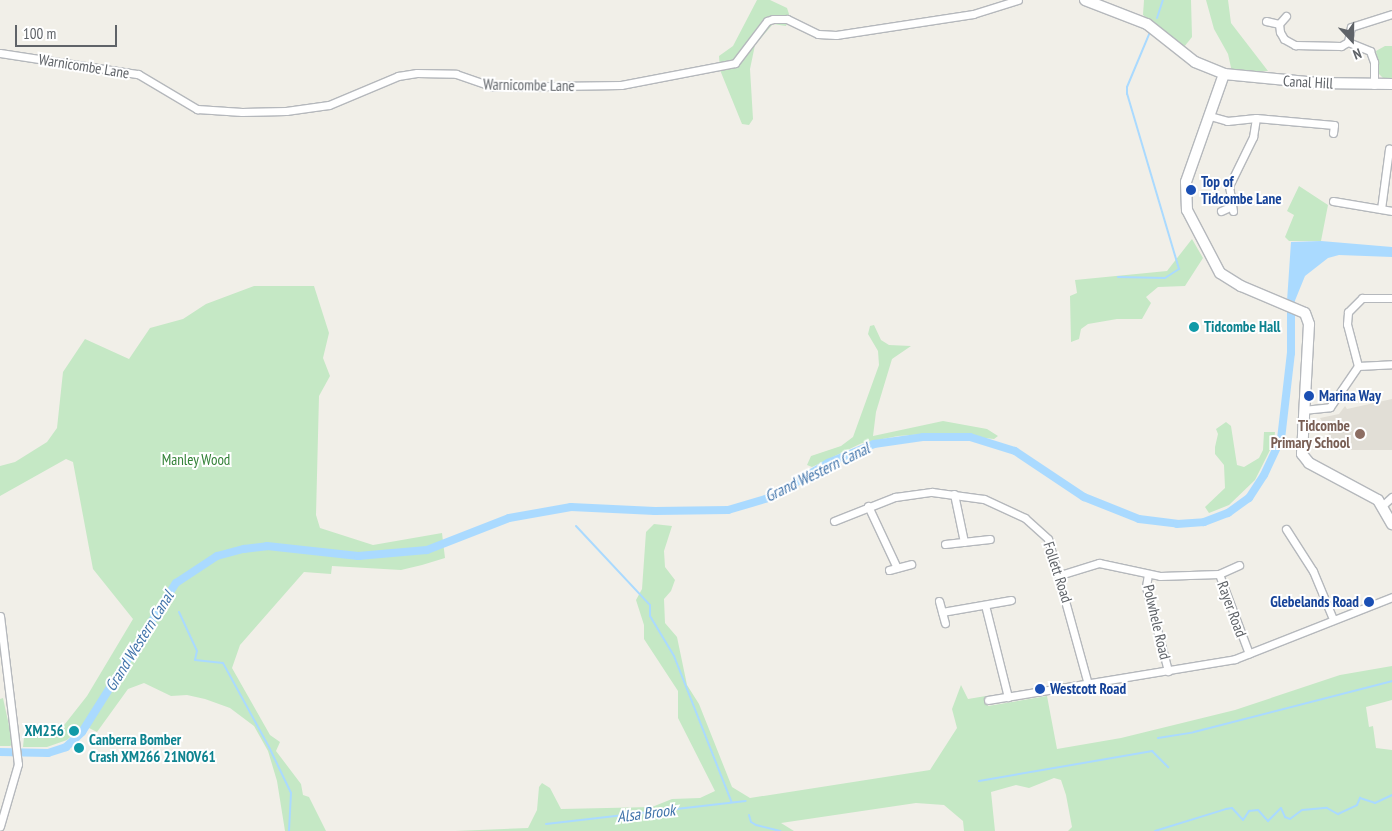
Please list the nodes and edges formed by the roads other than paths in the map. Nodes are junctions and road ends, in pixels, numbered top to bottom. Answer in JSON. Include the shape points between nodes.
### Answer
{"nodes":[{"id":1,"x":1018,"y":0,"type":"edge"},
{"id":2,"x":1085,"y":0,"type":"edge"},
{"id":3,"x":1392,"y":14,"type":"edge"},
{"id":4,"x":1286,"y":16,"type":"dead end"},
{"id":5,"x":1266,"y":21,"type":"dead end"},
{"id":6,"x":1279,"y":24,"type":"junction"},
{"id":7,"x":1348,"y":42,"type":"junction"},
{"id":8,"x":0,"y":53,"type":"edge"},
{"id":9,"x":1224,"y":74,"type":"junction"},
{"id":10,"x":1374,"y":84,"type":"junction"},
{"id":11,"x":1392,"y":84,"type":"edge"},
{"id":12,"x":1210,"y":116,"type":"junction"},
{"id":13,"x":1256,"y":118,"type":"junction"},
{"id":14,"x":1333,"y":133,"type":"dead end"},
{"id":15,"x":1388,"y":149,"type":"dead end"},
{"id":16,"x":1376,"y":164,"type":"dead end"},
{"id":17,"x":1386,"y":165,"type":"junction"},
{"id":18,"x":1345,"y":194,"type":"dead end"},
{"id":19,"x":1333,"y":201,"type":"dead end"},
{"id":20,"x":1344,"y":203,"type":"junction"},
{"id":21,"x":1381,"y":209,"type":"junction"},
{"id":22,"x":1220,"y":211,"type":"dead end"},
{"id":23,"x":1392,"y":211,"type":"edge"},
{"id":24,"x":1392,"y":298,"type":"edge"},
{"id":25,"x":1392,"y":364,"type":"edge"},
{"id":26,"x":1358,"y":366,"type":"junction"},
{"id":27,"x":1303,"y":410,"type":"junction"},
{"id":28,"x":954,"y":494,"type":"junction"},
{"id":29,"x":1392,"y":497,"type":"edge"},
{"id":30,"x":1383,"y":505,"type":"junction"},
{"id":31,"x":868,"y":506,"type":"junction"},
{"id":32,"x":834,"y":521,"type":"dead end"},
{"id":33,"x":1392,"y":524,"type":"edge"},
{"id":34,"x":1286,"y":529,"type":"dead end"},
{"id":35,"x":990,"y":539,"type":"dead end"},
{"id":36,"x":964,"y":542,"type":"junction"},
{"id":37,"x":945,"y":544,"type":"dead end"},
{"id":38,"x":911,"y":564,"type":"dead end"},
{"id":39,"x":1239,"y":565,"type":"dead end"},
{"id":40,"x":1148,"y":574,"type":"junction"},
{"id":41,"x":1219,"y":574,"type":"junction"},
{"id":42,"x":1060,"y":575,"type":"junction"},
{"id":43,"x":1392,"y":597,"type":"edge"},
{"id":44,"x":1011,"y":600,"type":"dead end"},
{"id":45,"x":939,"y":601,"type":"dead end"},
{"id":46,"x":985,"y":605,"type":"junction"},
{"id":47,"x":942,"y":612,"type":"junction"},
{"id":48,"x":0,"y":616,"type":"edge"},
{"id":49,"x":1333,"y":619,"type":"junction"},
{"id":50,"x":945,"y":623,"type":"dead end"},
{"id":51,"x":1249,"y":654,"type":"junction"},
{"id":52,"x":1168,"y":671,"type":"junction"},
{"id":53,"x":1088,"y":684,"type":"junction"},
{"id":54,"x":1008,"y":697,"type":"junction"},
{"id":55,"x":988,"y":700,"type":"dead end"},
{"id":56,"x":0,"y":826,"type":"edge"}],
"edges":[{"from":1,"to":8,"type":"street","name":"Warnicombe Lane","via":[[973,14],[836,35],[818,34],[787,19],[773,19],[756,34],[735,63],[620,84],[493,88],[456,74],[412,73],[329,105],[286,110],[242,112],[197,108],[138,74]]},
{"from":2,"to":9,"type":"street","name":"Canal Hill","via":[[1147,24],[1190,59]]},
{"from":3,"to":7,"type":"street","via":[[1351,27]]},
{"from":4,"to":6,"type":"street"},
{"from":5,"to":6,"type":"street"},
{"from":6,"to":7,"type":"street","via":[[1284,39],[1295,45],[1338,46]]},
{"from":7,"to":10,"type":"street","via":[[1366,48],[1372,54]]},
{"from":9,"to":10,"type":"street","name":"Canal Hill","via":[[1318,84]]},
{"from":9,"to":12,"type":"street"},
{"from":10,"to":11,"type":"street","name":"Canal Hill"},
{"from":12,"to":13,"type":"street","via":[[1227,121]]},
{"from":12,"to":27,"type":"street","via":[[1186,182],[1184,200],[1190,220],[1220,273],[1241,286],[1305,313],[1309,324]]},
{"from":13,"to":14,"type":"street","via":[[1334,125]]},
{"from":13,"to":22,"type":"street","via":[[1253,137],[1229,186],[1232,209]]},
{"from":15,"to":17,"type":"street"},
{"from":16,"to":17,"type":"street"},
{"from":17,"to":21,"type":"street"},
{"from":18,"to":20,"type":"street"},
{"from":19,"to":20,"type":"street"},
{"from":20,"to":21,"type":"street"},
{"from":21,"to":23,"type":"street"},
{"from":24,"to":26,"type":"street","via":[[1362,298],[1348,312],[1347,324]]},
{"from":25,"to":26,"type":"street"},
{"from":26,"to":27,"type":"street","via":[[1330,408]]},
{"from":27,"to":30,"type":"street","via":[[1300,449],[1304,458],[1361,488]]},
{"from":28,"to":31,"type":"street","name":"Follett Road","via":[[909,494]]},
{"from":28,"to":36,"type":"street"},
{"from":28,"to":42,"type":"street","name":"Follett Road","via":[[996,503],[1037,526],[1048,539]]},
{"from":29,"to":30,"type":"street"},
{"from":30,"to":33,"type":"street"},
{"from":31,"to":32,"type":"street","name":"Follett Road"},
{"from":31,"to":38,"type":"street","via":[[893,569]]},
{"from":34,"to":49,"type":"street","via":[[1313,571]]},
{"from":35,"to":36,"type":"street"},
{"from":36,"to":37,"type":"street"},
{"from":39,"to":41,"type":"street"},
{"from":40,"to":41,"type":"street","name":"Rayer Road"},
{"from":40,"to":42,"type":"street","name":"Rayer Road","via":[[1099,563]]},
{"from":40,"to":52,"type":"street","name":"Polwhele Road","via":[[1146,587]]},
{"from":41,"to":51,"type":"street","name":"Rayer Road"},
{"from":42,"to":53,"type":"street","name":"Follett Road"},
{"from":43,"to":49,"type":"street"},
{"from":44,"to":46,"type":"street"},
{"from":45,"to":47,"type":"street"},
{"from":46,"to":47,"type":"street"},
{"from":46,"to":54,"type":"street"},
{"from":47,"to":50,"type":"street"},
{"from":48,"to":56,"type":"street","via":[[18,764]]},
{"from":49,"to":51,"type":"street"},
{"from":51,"to":52,"type":"street"},
{"from":52,"to":53,"type":"street"},
{"from":53,"to":54,"type":"street"},
{"from":54,"to":55,"type":"street"}]}
